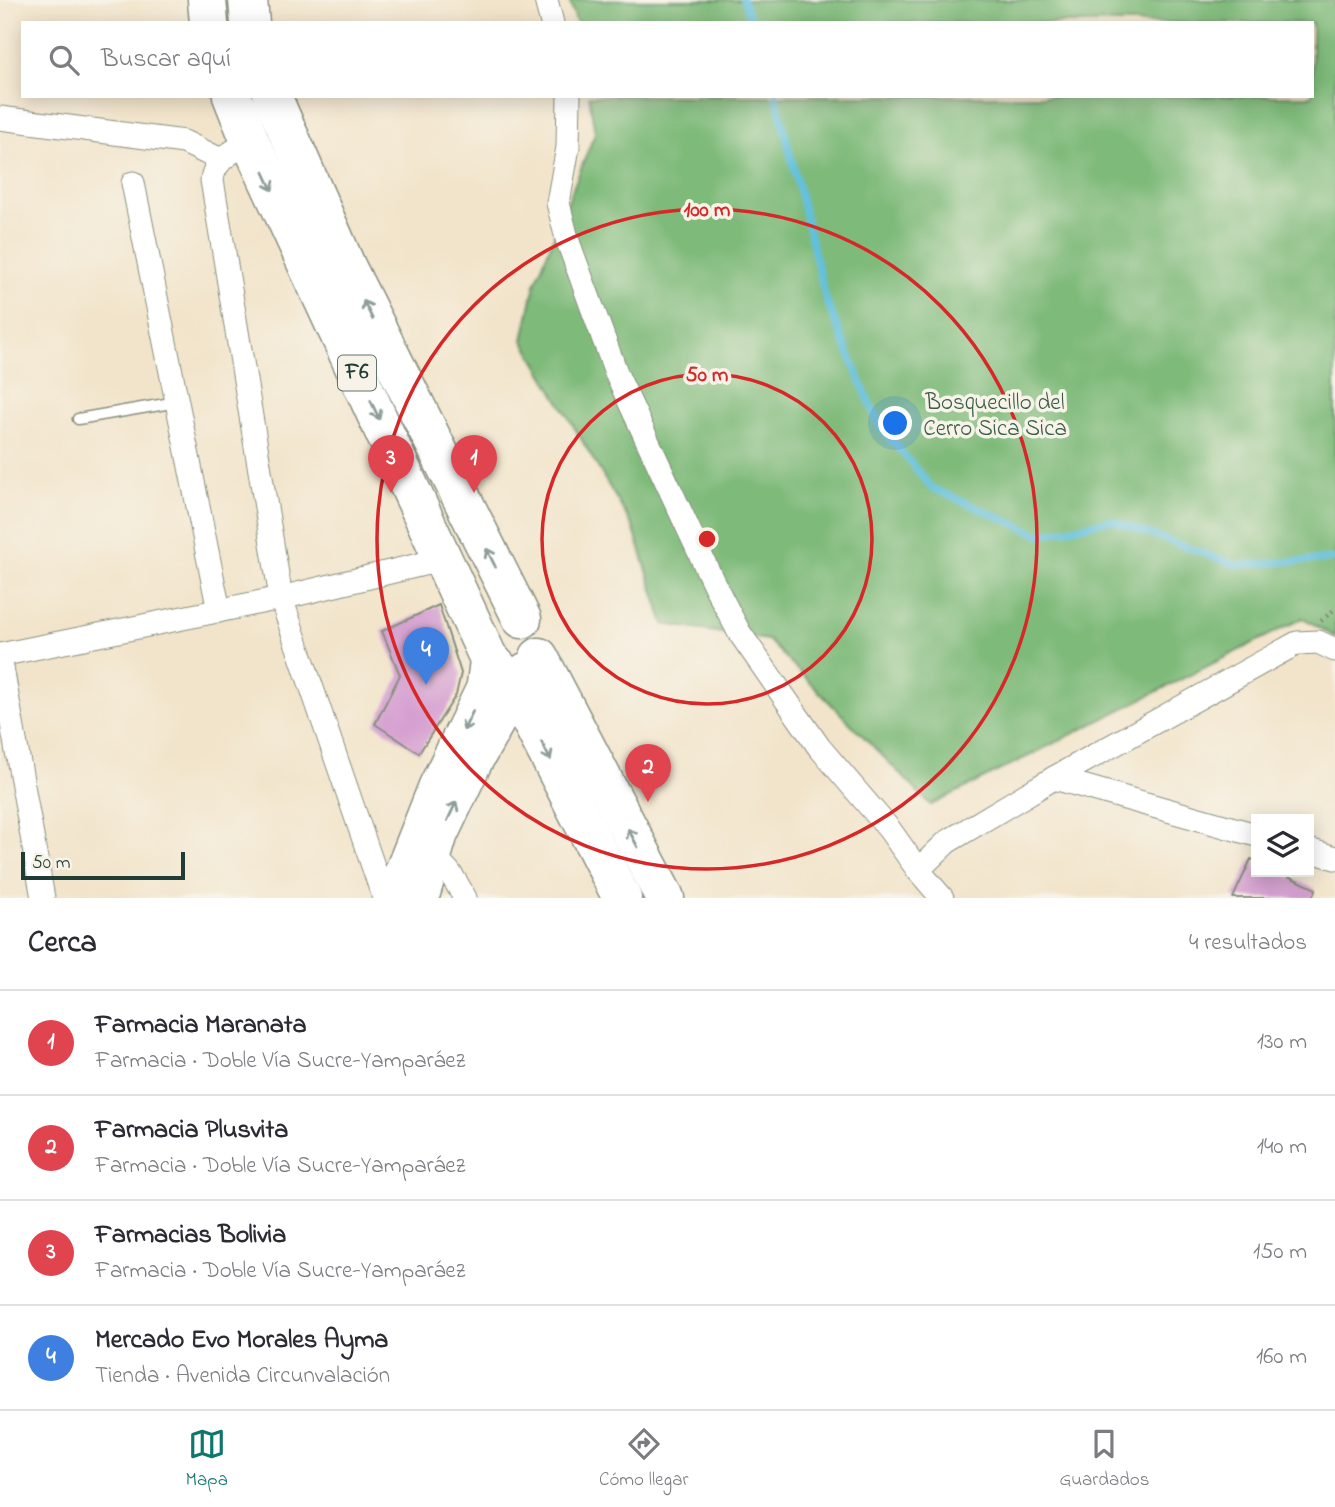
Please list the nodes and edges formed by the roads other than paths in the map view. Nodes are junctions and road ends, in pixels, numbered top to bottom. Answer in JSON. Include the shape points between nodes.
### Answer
{"nodes":[{"id":1,"x":206,"y":0,"type":"edge"},
{"id":2,"x":248,"y":0,"type":"edge"},
{"id":3,"x":546,"y":0,"type":"edge"},
{"id":4,"x":209,"y":21,"type":"edge"},
{"id":5,"x":250,"y":21,"type":"edge"},
{"id":6,"x":551,"y":21,"type":"edge"},
{"id":7,"x":232,"y":98,"type":"edge"},
{"id":8,"x":273,"y":98,"type":"edge"},
{"id":9,"x":569,"y":98,"type":"edge"},
{"id":10,"x":0,"y":118,"type":"edge"},
{"id":11,"x":235,"y":150,"type":"junction"},
{"id":12,"x":134,"y":183,"type":"dead end"},
{"id":13,"x":177,"y":402,"type":"junction"},
{"id":14,"x":78,"y":419,"type":"dead end"},
{"id":15,"x":444,"y":559,"type":"junction"},
{"id":16,"x":281,"y":598,"type":"junction"},
{"id":17,"x":219,"y":611,"type":"junction"},
{"id":18,"x":1335,"y":650,"type":"edge"},
{"id":19,"x":0,"y":655,"type":"edge"},
{"id":20,"x":509,"y":666,"type":"junction"},
{"id":21,"x":1054,"y":778,"type":"junction"},
{"id":22,"x":1251,"y":834,"type":"edge"},
{"id":23,"x":1314,"y":852,"type":"edge"},
{"id":24,"x":422,"y":854,"type":"junction"},
{"id":25,"x":1335,"y":858,"type":"edge"},
{"id":26,"x":918,"y":870,"type":"junction"},
{"id":27,"x":43,"y":898,"type":"edge"},
{"id":28,"x":384,"y":898,"type":"edge"},
{"id":29,"x":392,"y":898,"type":"edge"},
{"id":30,"x":421,"y":898,"type":"edge"},
{"id":31,"x":465,"y":898,"type":"edge"},
{"id":32,"x":622,"y":898,"type":"edge"},
{"id":33,"x":665,"y":898,"type":"edge"},
{"id":34,"x":942,"y":898,"type":"edge"}],
"edges":[{"from":1,"to":4,"type":"highway"},
{"from":2,"to":5,"type":"highway"},
{"from":3,"to":6,"type":"street"},
{"from":7,"to":11,"type":"highway","number":"F6"},
{"from":20,"to":8,"type":"highway","number":"F6","one_way":true,"via":[[486,639],[495,624],[522,619],[347,268]]},
{"from":9,"to":26,"type":"street","via":[[568,147],[558,203],[617,375],[739,632],[819,747]]},
{"from":10,"to":11,"type":"street"},
{"from":11,"to":15,"type":"highway","number":"F6","one_way":true},
{"from":11,"to":16,"type":"street","via":[[213,170],[212,180]]},
{"from":12,"to":13,"type":"street"},
{"from":13,"to":14,"type":"lane"},
{"from":13,"to":17,"type":"street"},
{"from":15,"to":16,"type":"street"},
{"from":15,"to":20,"type":"highway","number":"F6"},
{"from":16,"to":17,"type":"street"},
{"from":16,"to":28,"type":"street"},
{"from":17,"to":19,"type":"street"},
{"from":18,"to":21,"type":"street","via":[[1318,642],[1297,643]]},
{"from":19,"to":27,"type":"street"},
{"from":20,"to":24,"type":"main road","via":[[474,763],[440,835]]},
{"from":20,"to":32,"type":"highway","number":"F6","one_way":true},
{"from":33,"to":20,"type":"highway","number":"F6","one_way":true},
{"from":21,"to":22,"type":"street"},
{"from":21,"to":26,"type":"street","via":[[947,842]]},
{"from":23,"to":25,"type":"street"},
{"from":24,"to":29,"type":"main road"},
{"from":24,"to":30,"type":"main road"},
{"from":24,"to":31,"type":"street","via":[[450,870]]},
{"from":26,"to":34,"type":"street"}]}
